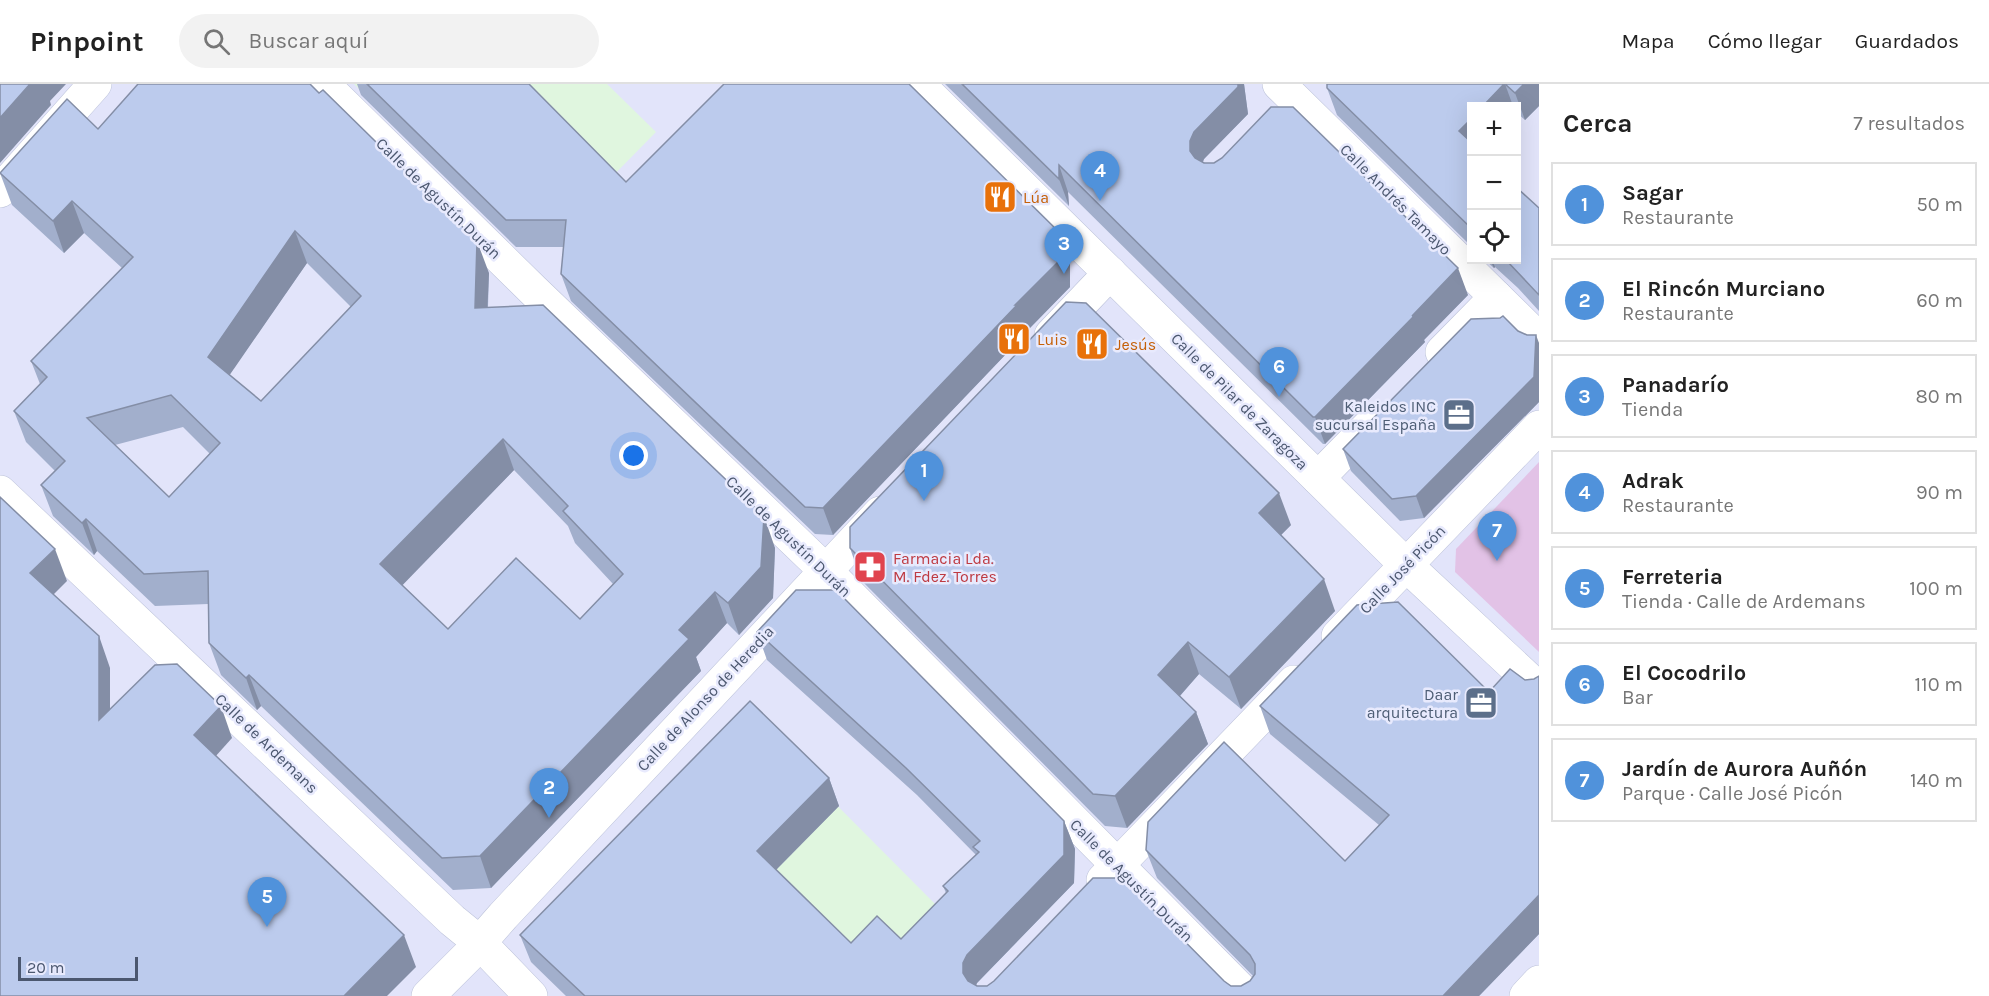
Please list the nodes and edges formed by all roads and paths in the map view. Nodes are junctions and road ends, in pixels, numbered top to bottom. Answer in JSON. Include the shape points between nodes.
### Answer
{"nodes":[{"id":1,"x":95,"y":84,"type":"edge"},
{"id":2,"x":323,"y":84,"type":"edge"},
{"id":3,"x":918,"y":84,"type":"edge"},
{"id":4,"x":1292,"y":88,"type":"edge"},
{"id":5,"x":1267,"y":122,"type":"edge"},
{"id":6,"x":0,"y":191,"type":"edge"},
{"id":7,"x":1110,"y":273,"type":"junction"},
{"id":8,"x":1496,"y":297,"type":"junction"},
{"id":9,"x":1539,"y":339,"type":"edge"},
{"id":10,"x":1029,"y":358,"type":"edge"},
{"id":11,"x":1423,"y":371,"type":"edge"},
{"id":12,"x":1391,"y":404,"type":"edge"},
{"id":13,"x":1539,"y":427,"type":"edge"},
{"id":14,"x":1318,"y":478,"type":"junction"},
{"id":15,"x":0,"y":492,"type":"edge"},
{"id":16,"x":898,"y":494,"type":"edge"},
{"id":17,"x":1406,"y":565,"type":"junction"},
{"id":18,"x":825,"y":570,"type":"junction"},
{"id":19,"x":1529,"y":680,"type":"edge"},
{"id":20,"x":1118,"y":865,"type":"junction"},
{"id":21,"x":1086,"y":898,"type":"edge"},
{"id":22,"x":479,"y":942,"type":"junction"},
{"id":23,"x":1539,"y":982,"type":"edge"},
{"id":24,"x":428,"y":996,"type":"edge"},
{"id":25,"x":531,"y":996,"type":"edge"},
{"id":26,"x":1247,"y":996,"type":"edge"},
{"id":27,"x":1526,"y":996,"type":"edge"}],
"edges":[{"from":1,"to":6,"type":"street"},
{"from":2,"to":18,"type":"street","name":"Calle de Agustín Durán"},
{"from":3,"to":7,"type":"street","name":"Calle de Pilar de Zaragoza"},
{"from":4,"to":5,"type":"street"},
{"from":4,"to":8,"type":"street","name":"Calle Andrés Tamayo"},
{"from":7,"to":10,"type":"street"},
{"from":7,"to":14,"type":"street","name":"Calle de Pilar de Zaragoza"},
{"from":8,"to":9,"type":"street","name":"Calle Andrés Tamayo"},
{"from":8,"to":11,"type":"street"},
{"from":12,"to":14,"type":"street"},
{"from":13,"to":17,"type":"street","name":"Calle José Picón"},
{"from":14,"to":17,"type":"street","name":"Calle de Pilar de Zaragoza"},
{"from":15,"to":22,"type":"street","name":"Calle de Ardemans"},
{"from":16,"to":18,"type":"street","name":"Calle de Alonso de Heredia"},
{"from":17,"to":19,"type":"street","name":"Calle de Pilar de Zaragoza"},
{"from":17,"to":20,"type":"street","name":"Calle José Picón"},
{"from":18,"to":20,"type":"street","name":"Calle de Agustín Durán"},
{"from":18,"to":22,"type":"street","name":"Calle de Alonso de Heredia"},
{"from":20,"to":21,"type":"street","name":"Calle José Picón"},
{"from":20,"to":26,"type":"street","name":"Calle de Agustín Durán"},
{"from":22,"to":24,"type":"street","name":"Calle de Alonso de Heredia"},
{"from":22,"to":25,"type":"street","name":"Calle de Ardemans"},
{"from":23,"to":27,"type":"street"}]}
